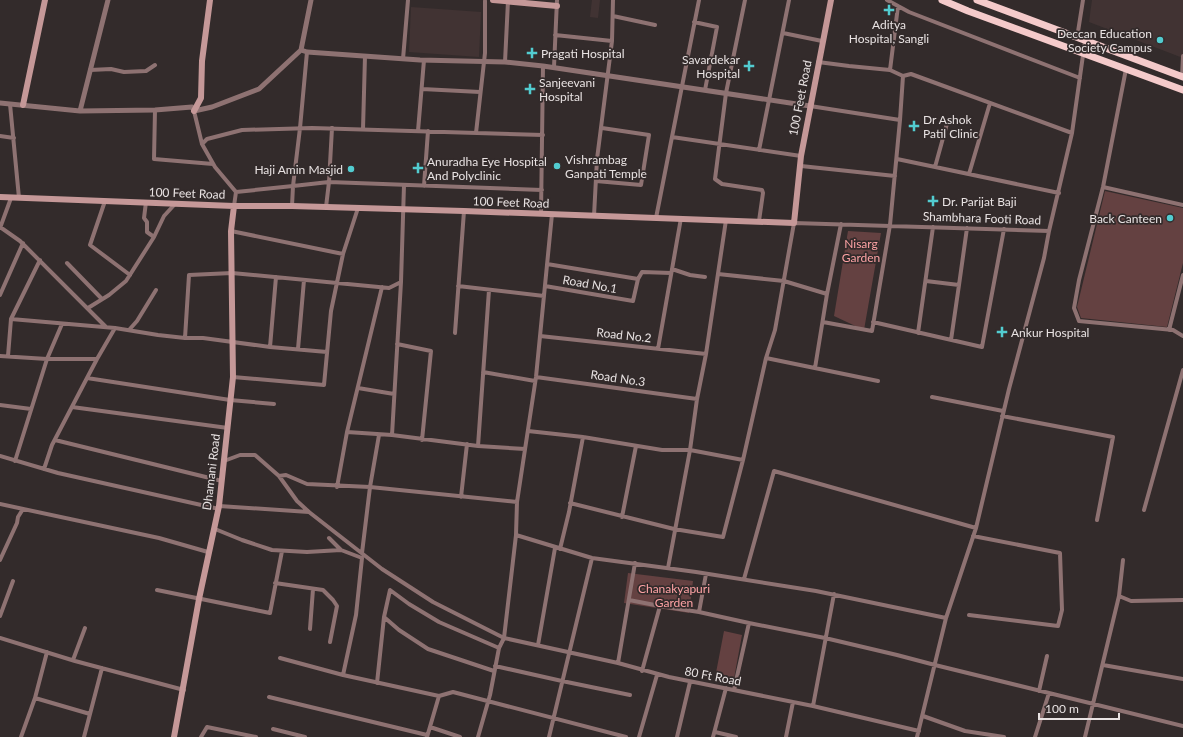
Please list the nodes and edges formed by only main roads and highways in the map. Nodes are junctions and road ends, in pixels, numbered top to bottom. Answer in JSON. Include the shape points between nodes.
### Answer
{"nodes":[{"id":1,"x":45,"y":0,"type":"edge"},
{"id":2,"x":210,"y":0,"type":"edge"},
{"id":3,"x":493,"y":0,"type":"edge"},
{"id":4,"x":831,"y":0,"type":"edge"},
{"id":5,"x":942,"y":0,"type":"edge"},
{"id":6,"x":977,"y":0,"type":"edge"},
{"id":7,"x":557,"y":3,"type":"edge"},
{"id":8,"x":1182,"y":77,"type":"edge"},
{"id":9,"x":1183,"y":90,"type":"edge"},
{"id":10,"x":23,"y":105,"type":"road end"},
{"id":11,"x":194,"y":111,"type":"road end"},
{"id":12,"x":0,"y":197,"type":"edge"},
{"id":13,"x":234,"y":206,"type":"junction"},
{"id":14,"x":174,"y":737,"type":"edge"}],
"edges":[{"from":1,"to":10,"type":"main road"},
{"from":2,"to":11,"type":"main road","via":[[202,61],[201,98]]},
{"from":3,"to":7,"type":"main road"},
{"from":4,"to":13,"type":"main road","name":"100 Feet Road","via":[[801,156],[794,223],[402,209]]},
{"from":5,"to":9,"type":"highway"},
{"from":6,"to":8,"type":"highway"},
{"from":12,"to":13,"type":"main road","name":"100 Feet Road"},
{"from":13,"to":14,"type":"main road","name":"Dhamani Road","via":[[231,231],[233,377],[219,508],[208,552]]}]}
